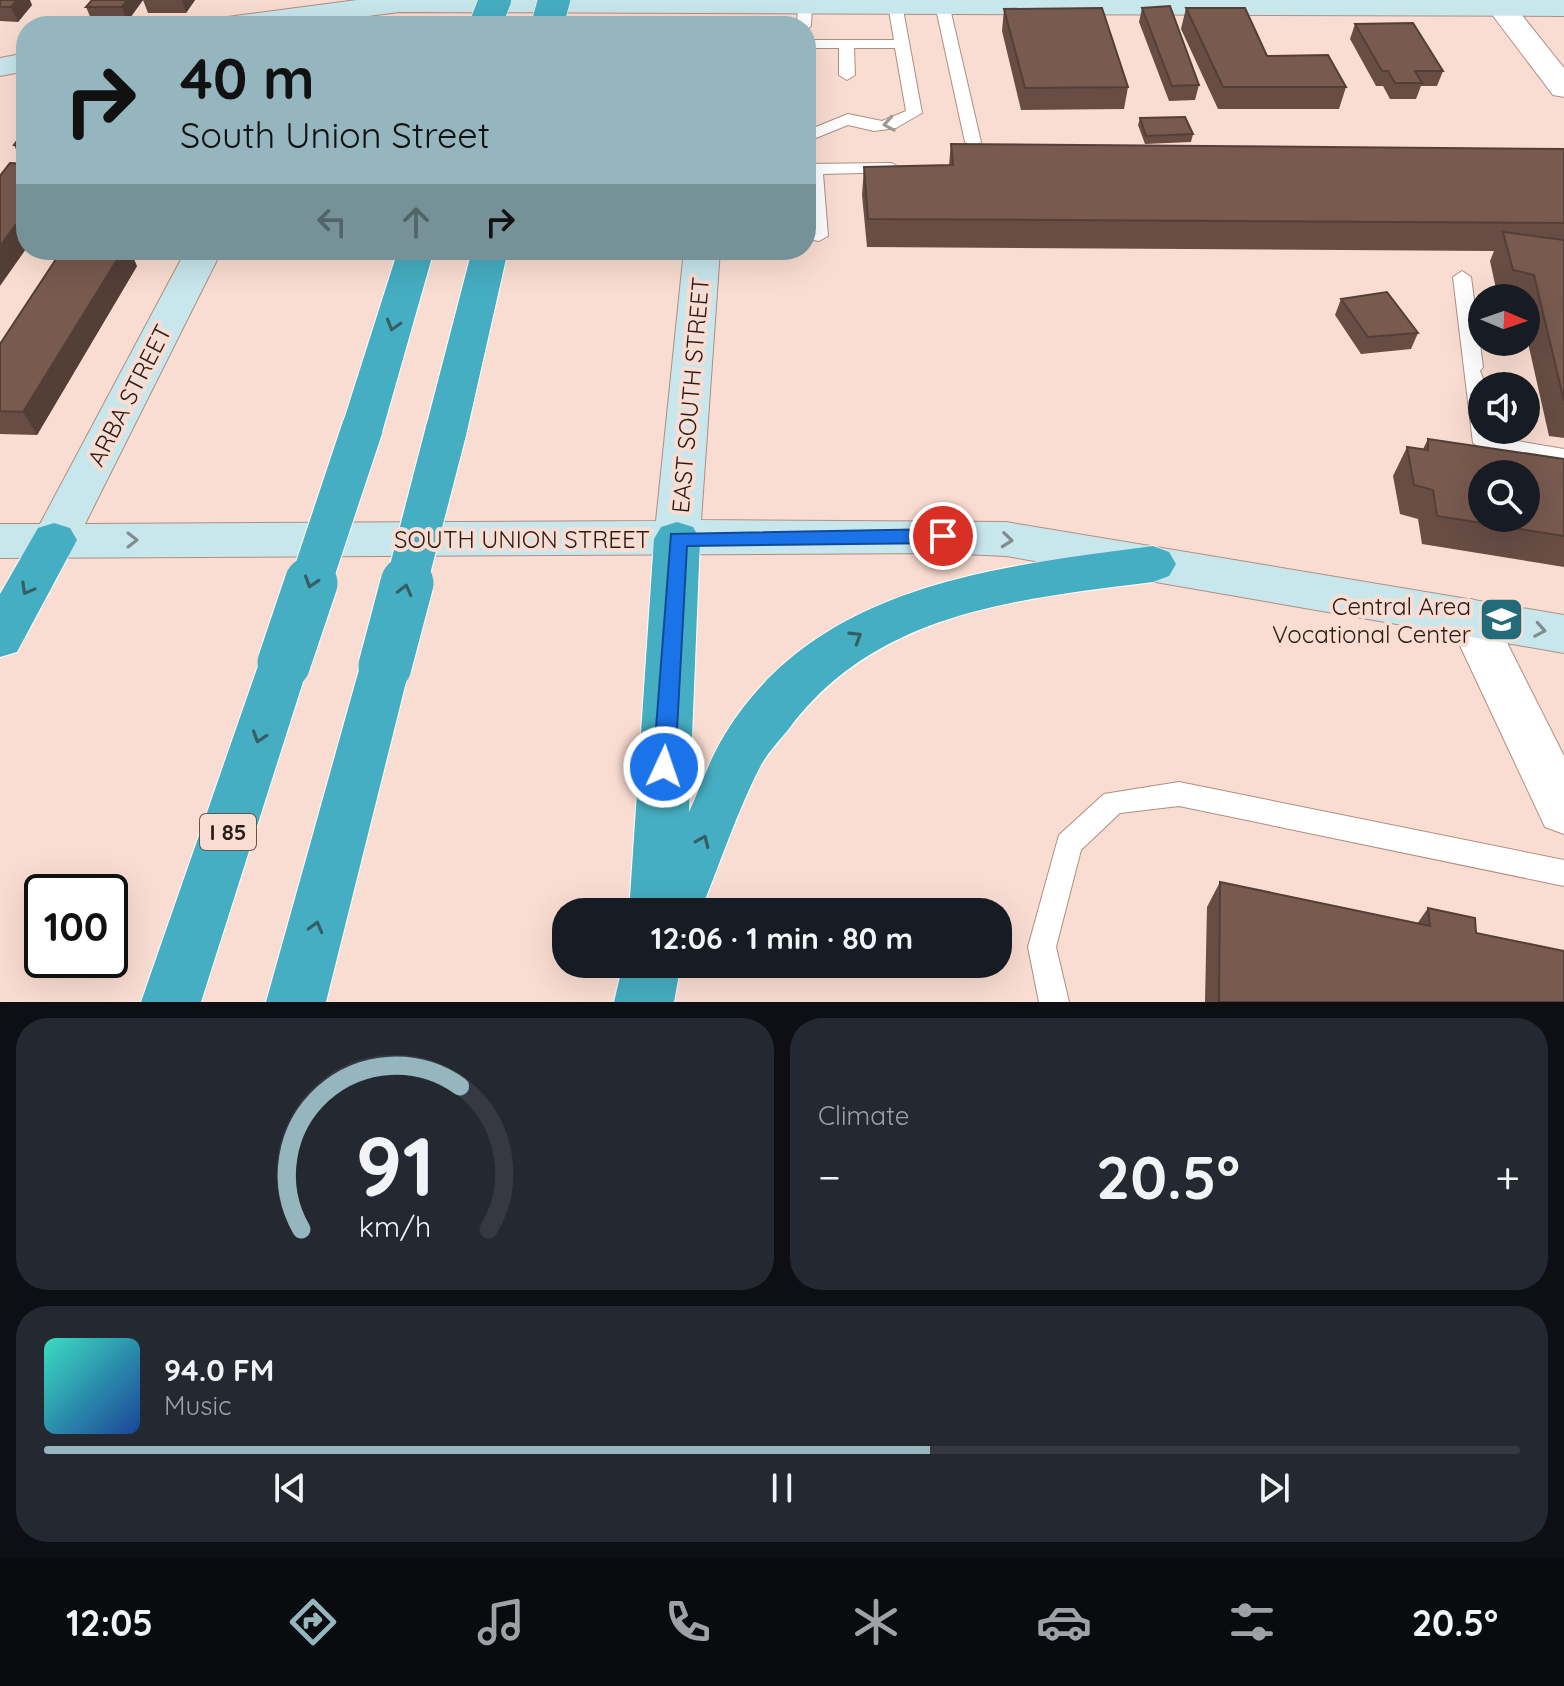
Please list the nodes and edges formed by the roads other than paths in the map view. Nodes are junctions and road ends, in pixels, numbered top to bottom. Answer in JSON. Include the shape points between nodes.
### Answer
{"nodes":[{"id":1,"x":1224,"y":3,"type":"edge"},
{"id":2,"x":1498,"y":3,"type":"edge"},
{"id":3,"x":895,"y":4,"type":"junction"},
{"id":4,"x":942,"y":4,"type":"junction"},
{"id":5,"x":1564,"y":7,"type":"edge"},
{"id":6,"x":721,"y":10,"type":"edge"},
{"id":7,"x":327,"y":12,"type":"edge"},
{"id":8,"x":805,"y":15,"type":"edge"},
{"id":9,"x":298,"y":16,"type":"edge"},
{"id":10,"x":816,"y":44,"type":"edge"},
{"id":11,"x":846,"y":44,"type":"junction"},
{"id":12,"x":902,"y":44,"type":"junction"},
{"id":13,"x":847,"y":75,"type":"dead end"},
{"id":14,"x":1564,"y":88,"type":"edge"},
{"id":15,"x":846,"y":99,"type":"dead end"},
{"id":16,"x":848,"y":119,"type":"junction"},
{"id":17,"x":816,"y":131,"type":"edge"},
{"id":18,"x":973,"y":142,"type":"edge"},
{"id":19,"x":908,"y":168,"type":"edge"},
{"id":20,"x":816,"y":169,"type":"edge"},
{"id":21,"x":816,"y":214,"type":"edge"},
{"id":22,"x":819,"y":236,"type":"dead end"},
{"id":23,"x":199,"y":260,"type":"edge"},
{"id":24,"x":413,"y":260,"type":"edge"},
{"id":25,"x":488,"y":260,"type":"edge"},
{"id":26,"x":701,"y":260,"type":"edge"},
{"id":27,"x":1462,"y":277,"type":"dead end"},
{"id":28,"x":1564,"y":457,"type":"edge"},
{"id":29,"x":677,"y":539,"type":"junction"},
{"id":30,"x":54,"y":540,"type":"junction"},
{"id":31,"x":0,"y":541,"type":"edge"},
{"id":32,"x":1153,"y":564,"type":"junction"},
{"id":33,"x":1471,"y":618,"type":"junction"},
{"id":34,"x":1564,"y":634,"type":"edge"},
{"id":35,"x":0,"y":638,"type":"edge"},
{"id":36,"x":1564,"y":810,"type":"edge"},
{"id":37,"x":1564,"y":873,"type":"edge"},
{"id":38,"x":658,"y":898,"type":"edge"},
{"id":39,"x":678,"y":898,"type":"edge"},
{"id":40,"x":649,"y":978,"type":"edge"},
{"id":41,"x":171,"y":1002,"type":"edge"},
{"id":42,"x":296,"y":1002,"type":"edge"},
{"id":43,"x":644,"y":1002,"type":"edge"},
{"id":44,"x":1054,"y":1002,"type":"edge"}],
"edges":[{"from":1,"to":2,"type":"main road"},
{"from":1,"to":4,"type":"main road"},
{"from":2,"to":5,"type":"main road"},
{"from":2,"to":14,"type":"street"},
{"from":3,"to":4,"type":"main road"},
{"from":3,"to":8,"type":"main road"},
{"from":3,"to":12,"type":"lane"},
{"from":4,"to":18,"type":"lane"},
{"from":6,"to":7,"type":"main road","via":[[399,3]]},
{"from":6,"to":8,"type":"main road"},
{"from":7,"to":9,"type":"main road"},
{"from":10,"to":11,"type":"lane"},
{"from":11,"to":12,"type":"lane"},
{"from":11,"to":13,"type":"lane"},
{"from":12,"to":16,"type":"lane","one_way":true,"via":[[914,113],[901,123],[872,127]]},
{"from":15,"to":16,"type":"lane"},
{"from":16,"to":17,"type":"lane"},
{"from":19,"to":20,"type":"lane"},
{"from":21,"to":22,"type":"lane"},
{"from":23,"to":30,"type":"main road","name":"ARBA STREET"},
{"from":24,"to":41,"type":"highway","number":"I 85","one_way":true,"bridge":true},
{"from":42,"to":25,"type":"highway","one_way":true,"bridge":true},
{"from":26,"to":29,"type":"main road","name":"EAST SOUTH STREET"},
{"from":27,"to":28,"type":"lane","via":[[1484,443]]},
{"from":30,"to":29,"type":"main road","name":"SOUTH UNION STREET","one_way":true},
{"from":29,"to":32,"type":"main road","name":"SOUTH UNION STREET","one_way":true,"via":[[1006,539]]},
{"from":29,"to":38,"type":"highway"},
{"from":30,"to":31,"type":"main road","name":"SOUTH UNION STREET"},
{"from":30,"to":35,"type":"highway","one_way":true},
{"from":32,"to":33,"type":"main road","name":"SOUTH UNION STREET"},
{"from":39,"to":32,"type":"highway","one_way":true,"via":[[745,747],[788,692],[829,655],[880,622],[942,598]]},
{"from":33,"to":34,"type":"main road","name":"SOUTH UNION STREET","one_way":true},
{"from":33,"to":36,"type":"street"},
{"from":37,"to":44,"type":"lane","via":[[1179,794],[1113,802],[1069,844],[1042,947]]},
{"from":40,"to":43,"type":"highway"}]}
